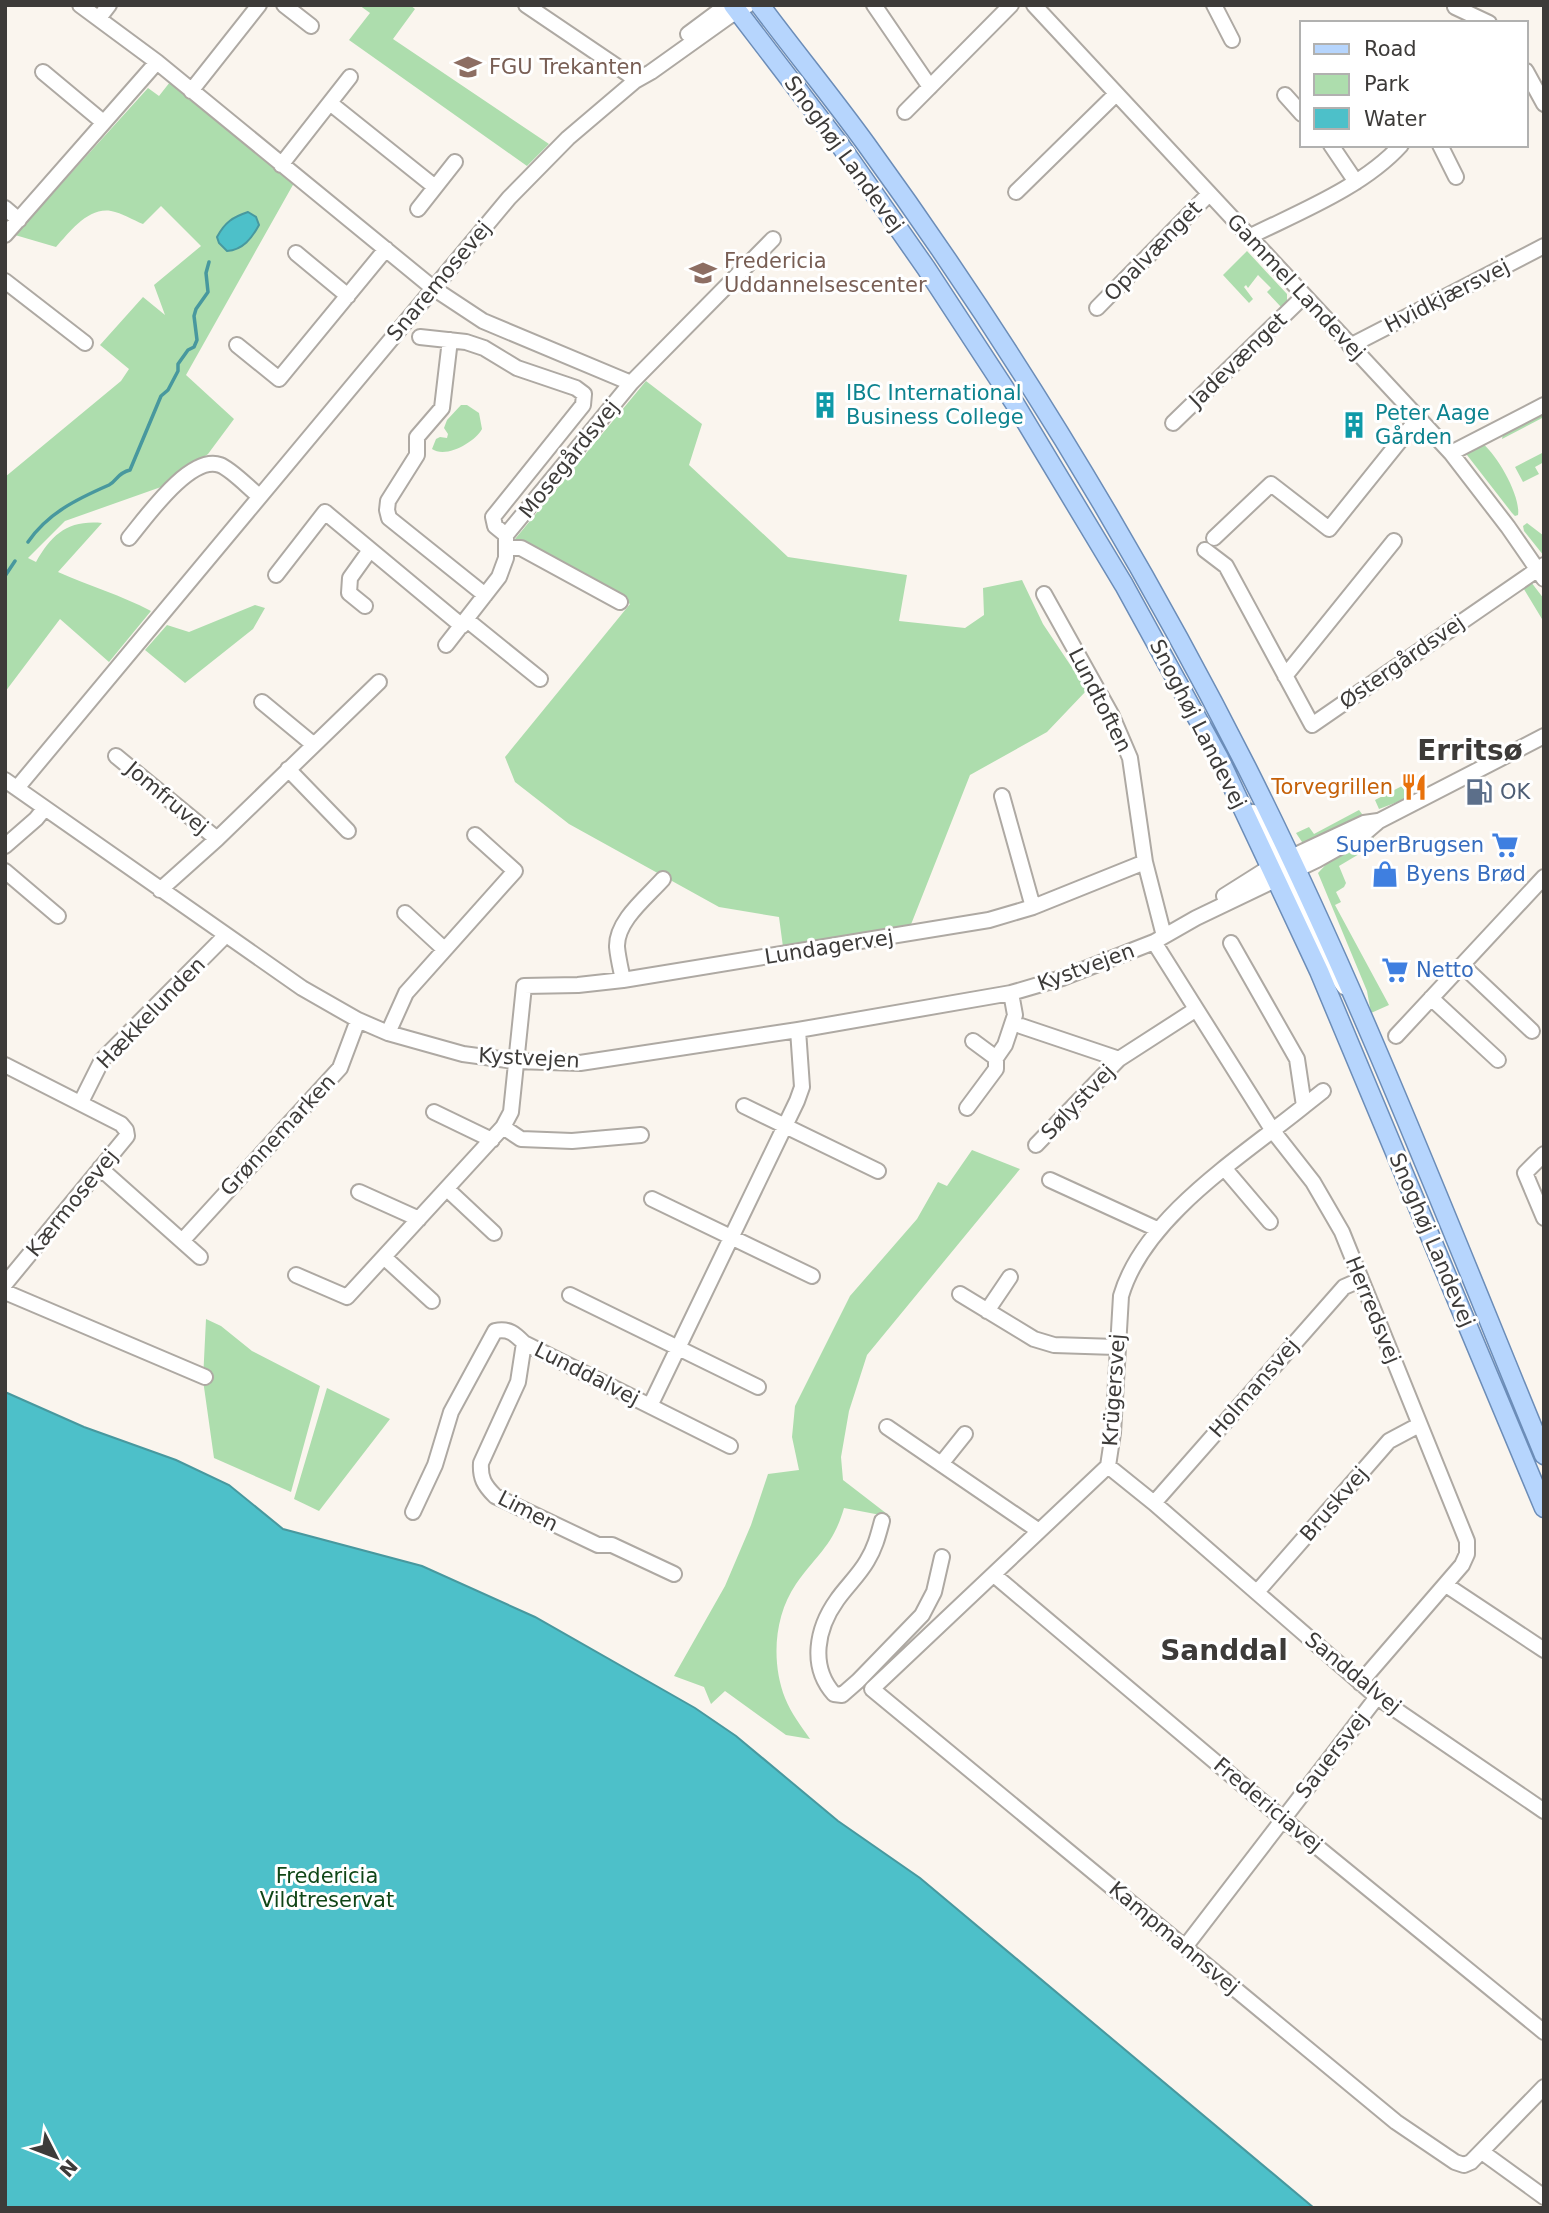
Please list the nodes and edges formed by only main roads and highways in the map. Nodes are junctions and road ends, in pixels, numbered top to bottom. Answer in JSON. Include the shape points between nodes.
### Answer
{"nodes":[{"id":1,"x":741,"y":6,"type":"edge"},
{"id":2,"x":1283,"y":869,"type":"junction"},
{"id":3,"x":1544,"y":1455,"type":"edge"},
{"id":4,"x":1544,"y":1508,"type":"edge"}],
"edges":[{"from":1,"to":2,"type":"main road","name":"Snoghøj Landevej","via":[[926,268],[1015,404],[1124,585]]},
{"from":1,"to":2,"type":"main road","name":"Snoghøj Landevej","via":[[866,144],[1032,390],[1135,562],[1246,767]]},
{"from":2,"to":3,"type":"main road","name":"Snoghøj Landevej","via":[[1357,1005]]},
{"from":2,"to":4,"type":"main road","name":"Snoghøj Landevej"}]}
